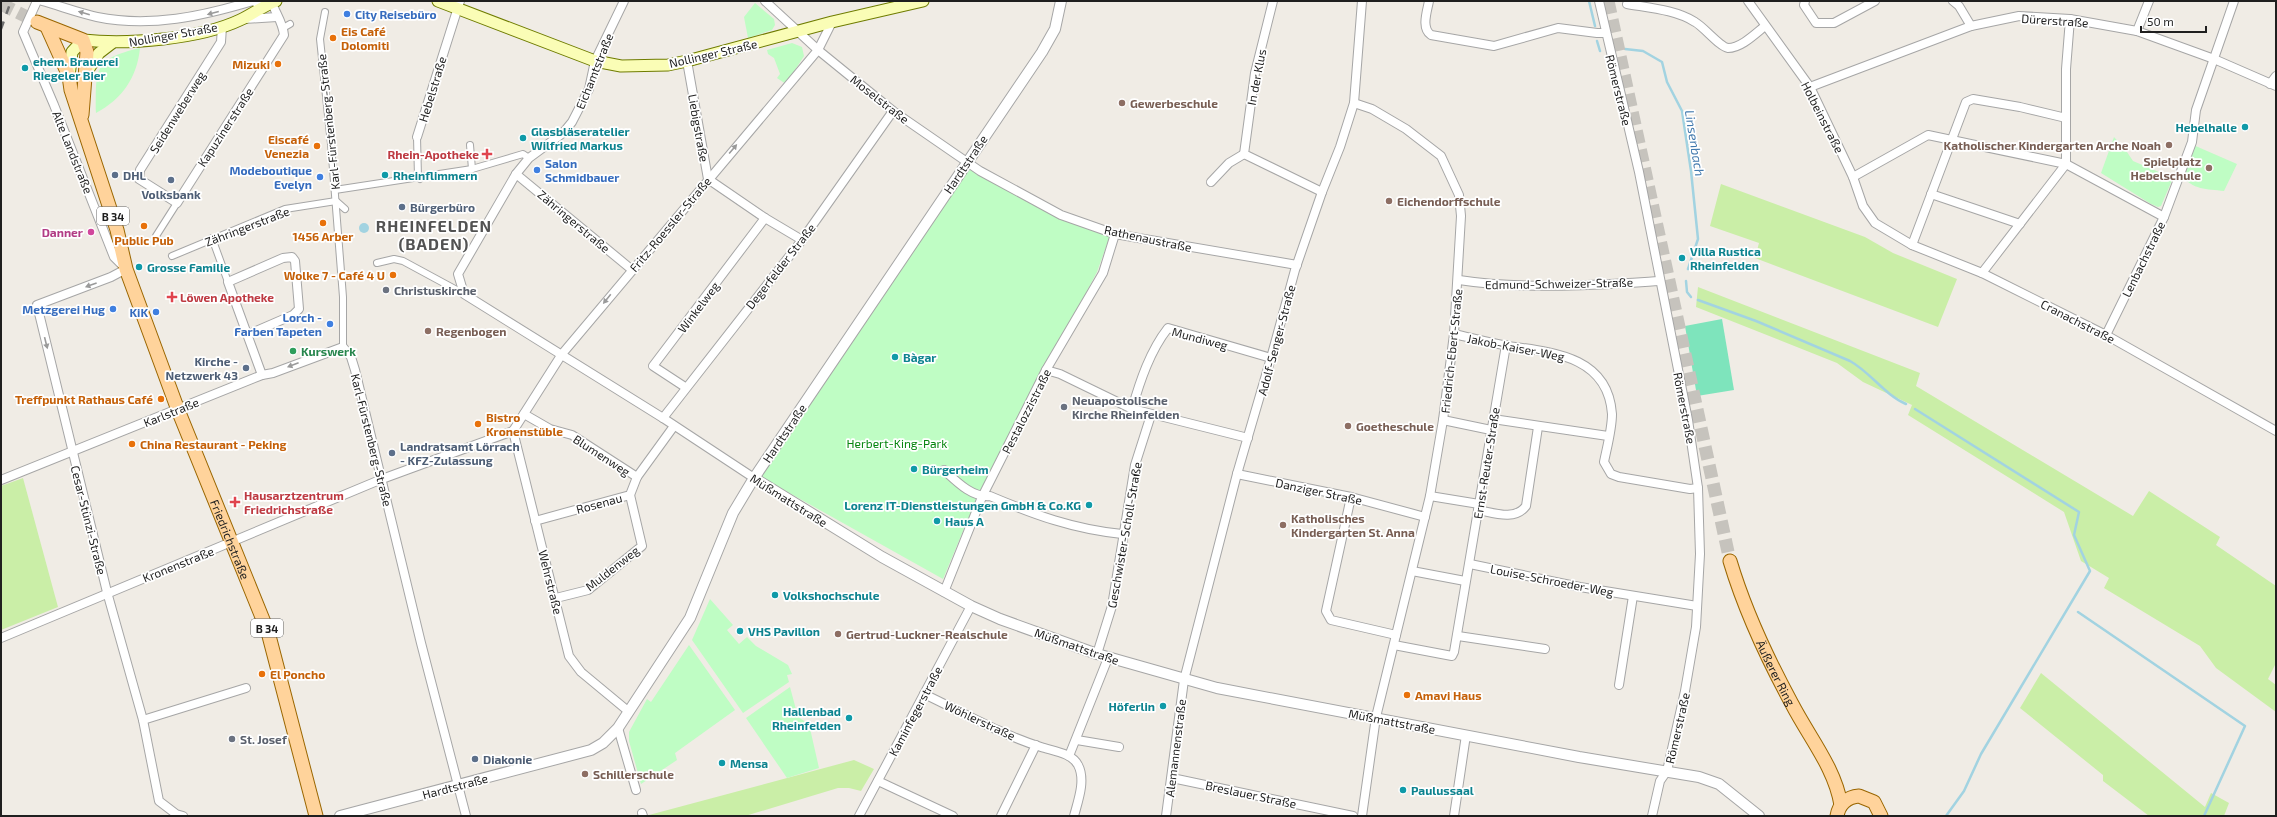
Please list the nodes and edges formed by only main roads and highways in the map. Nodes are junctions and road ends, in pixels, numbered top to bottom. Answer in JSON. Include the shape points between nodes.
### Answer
{"nodes":[{"id":1,"x":438,"y":1,"type":"edge"},
{"id":2,"x":923,"y":1,"type":"edge"},
{"id":3,"x":270,"y":3,"type":"edge"},
{"id":4,"x":459,"y":5,"type":"edge"},
{"id":5,"x":83,"y":40,"type":"junction"},
{"id":6,"x":112,"y":43,"type":"junction"},
{"id":7,"x":85,"y":74,"type":"junction"},
{"id":8,"x":69,"y":76,"type":"junction"},
{"id":9,"x":82,"y":118,"type":"junction"},
{"id":10,"x":1730,"y":561,"type":"tunnel mouth"},
{"id":11,"x":1835,"y":778,"type":"junction"},
{"id":12,"x":1859,"y":796,"type":"junction"},
{"id":13,"x":1838,"y":813,"type":"edge"},
{"id":14,"x":316,"y":816,"type":"edge"},
{"id":15,"x":1881,"y":816,"type":"edge"}],
"edges":[{"from":1,"to":4,"type":"main road","name":"Nollinger Straße"},
{"from":2,"to":4,"type":"main road","name":"Nollinger Straße","via":[[832,22],[687,61],[668,65],[621,66],[596,61]]},
{"from":3,"to":6,"type":"main road","name":"Nollinger Straße","via":[[240,20],[222,26],[179,36]]},
{"from":5,"to":6,"type":"main road","name":"Nollinger Straße"},
{"from":5,"to":7,"type":"main road","number":"B 34","via":[[87,52]]},
{"from":5,"to":8,"type":"main road","number":"B 34","via":[[72,52]]},
{"from":5,"to":8,"type":"main road","number":"B 34","via":[[42,24]]},
{"from":6,"to":7,"type":"main road","name":"Nollinger Straße","via":[[99,53]]},
{"from":7,"to":9,"type":"main road","number":"B 34"},
{"from":8,"to":9,"type":"main road","number":"B 34","via":[[71,90]]},
{"from":9,"to":14,"type":"main road","name":"Friedrichstraße","number":"B 34","via":[[117,230],[126,269],[178,410],[268,632]]},
{"from":10,"to":11,"type":"main road","name":"Äußerer Ring","via":[[1749,618],[1763,648],[1792,705]]},
{"from":11,"to":12,"type":"main road","name":"Äußerer Ring"},
{"from":11,"to":13,"type":"main road","name":"Äußerer Ring"},
{"from":12,"to":13,"type":"main road","via":[[1850,798]]},
{"from":12,"to":15,"type":"main road","name":"Äußerer Ring","via":[[1874,802]]}]}
